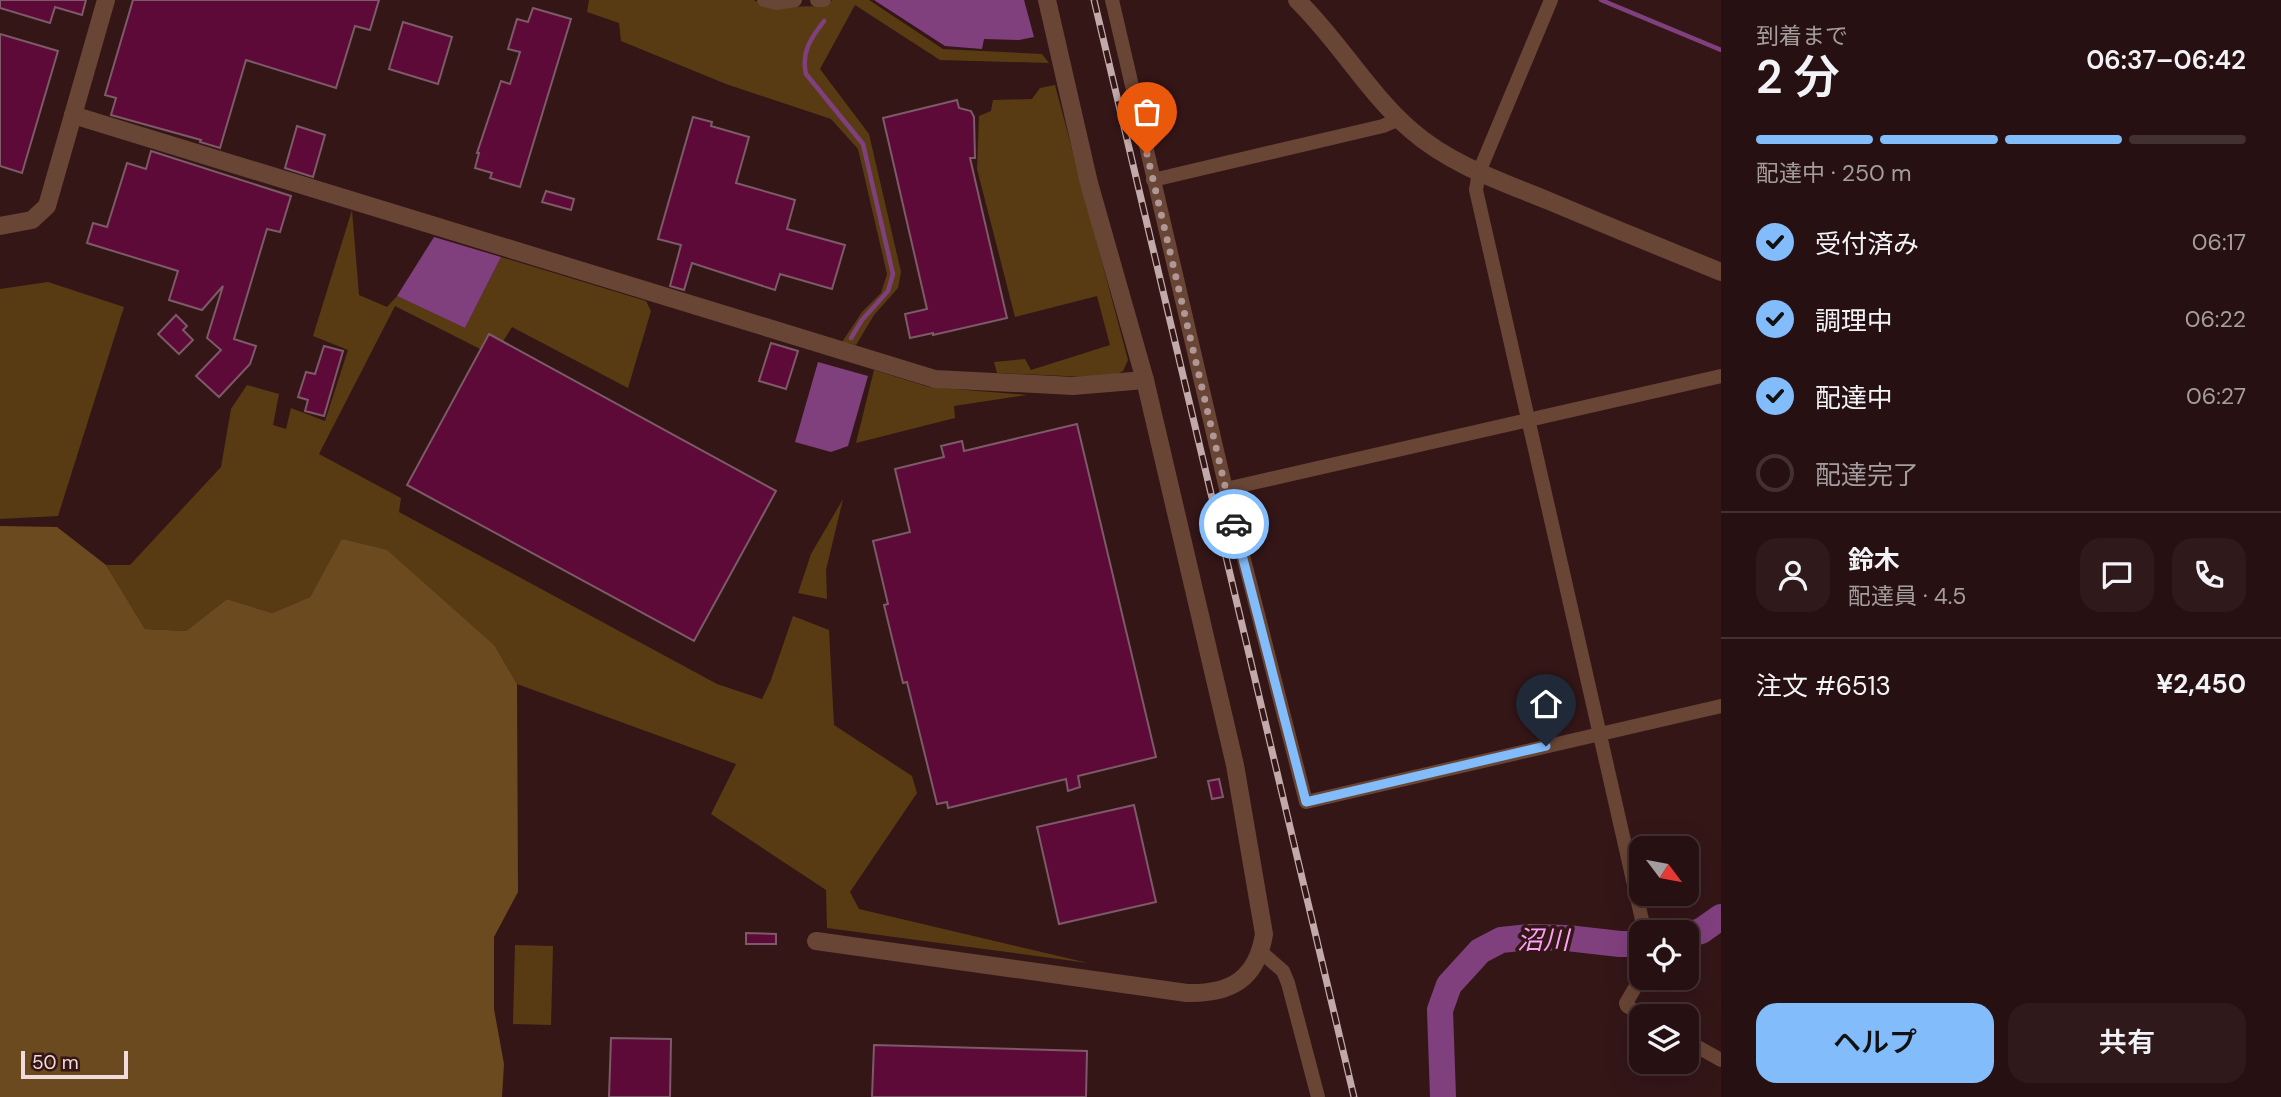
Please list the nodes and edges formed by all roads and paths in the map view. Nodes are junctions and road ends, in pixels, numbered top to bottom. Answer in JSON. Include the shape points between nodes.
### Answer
{"nodes":[{"id":1,"x":106,"y":0,"type":"edge"},
{"id":2,"x":764,"y":0,"type":"edge"},
{"id":3,"x":795,"y":0,"type":"edge"},
{"id":4,"x":817,"y":0,"type":"edge"},
{"id":5,"x":824,"y":0,"type":"edge"},
{"id":6,"x":1048,"y":0,"type":"edge"},
{"id":7,"x":1111,"y":0,"type":"edge"},
{"id":8,"x":1297,"y":0,"type":"edge"},
{"id":9,"x":1551,"y":0,"type":"edge"},
{"id":10,"x":73,"y":115,"type":"junction"},
{"id":11,"x":1399,"y":119,"type":"junction"},
{"id":12,"x":1479,"y":172,"type":"junction"},
{"id":13,"x":1153,"y":180,"type":"junction"},
{"id":14,"x":0,"y":226,"type":"edge"},
{"id":15,"x":1721,"y":272,"type":"edge"},
{"id":16,"x":1721,"y":376,"type":"edge"},
{"id":17,"x":1145,"y":380,"type":"junction"},
{"id":18,"x":1528,"y":421,"type":"junction"},
{"id":19,"x":1226,"y":489,"type":"junction"},
{"id":20,"x":1721,"y":706,"type":"edge"},
{"id":21,"x":1600,"y":734,"type":"junction"},
{"id":22,"x":1643,"y":920,"type":"edge"},
{"id":23,"x":816,"y":941,"type":"dead end"},
{"id":24,"x":1261,"y":952,"type":"junction"},
{"id":25,"x":1634,"y":990,"type":"edge"},
{"id":26,"x":1629,"y":1007,"type":"edge"},
{"id":27,"x":1699,"y":1048,"type":"edge"},
{"id":28,"x":1721,"y":1060,"type":"edge"},
{"id":29,"x":1318,"y":1097,"type":"edge"}],
"edges":[{"from":1,"to":10,"type":"street"},
{"from":2,"to":3,"type":"street"},
{"from":4,"to":5,"type":"street"},
{"from":6,"to":17,"type":"street","via":[[1089,183]]},
{"from":7,"to":13,"type":"street"},
{"from":8,"to":11,"type":"street"},
{"from":9,"to":12,"type":"street"},
{"from":10,"to":14,"type":"street","via":[[47,206],[32,220]]},
{"from":10,"to":17,"type":"street","via":[[935,379],[1073,386]]},
{"from":11,"to":12,"type":"street"},
{"from":11,"to":13,"type":"street","via":[[1383,127]]},
{"from":12,"to":15,"type":"street"},
{"from":12,"to":18,"type":"street","via":[[1476,190]]},
{"from":13,"to":19,"type":"street"},
{"from":16,"to":18,"type":"street"},
{"from":17,"to":24,"type":"street","via":[[1235,765],[1263,925]]},
{"from":18,"to":19,"type":"street"},
{"from":18,"to":21,"type":"street"},
{"from":19,"to":21,"type":"street","via":[[1306,802]]},
{"from":20,"to":21,"type":"street"},
{"from":21,"to":22,"type":"street"},
{"from":23,"to":24,"type":"street","via":[[1197,993],[1225,989],[1241,981]]},
{"from":24,"to":29,"type":"street","via":[[1283,971],[1288,983]]},
{"from":25,"to":26,"type":"street","via":[[1626,1003]]},
{"from":27,"to":28,"type":"street"}]}
